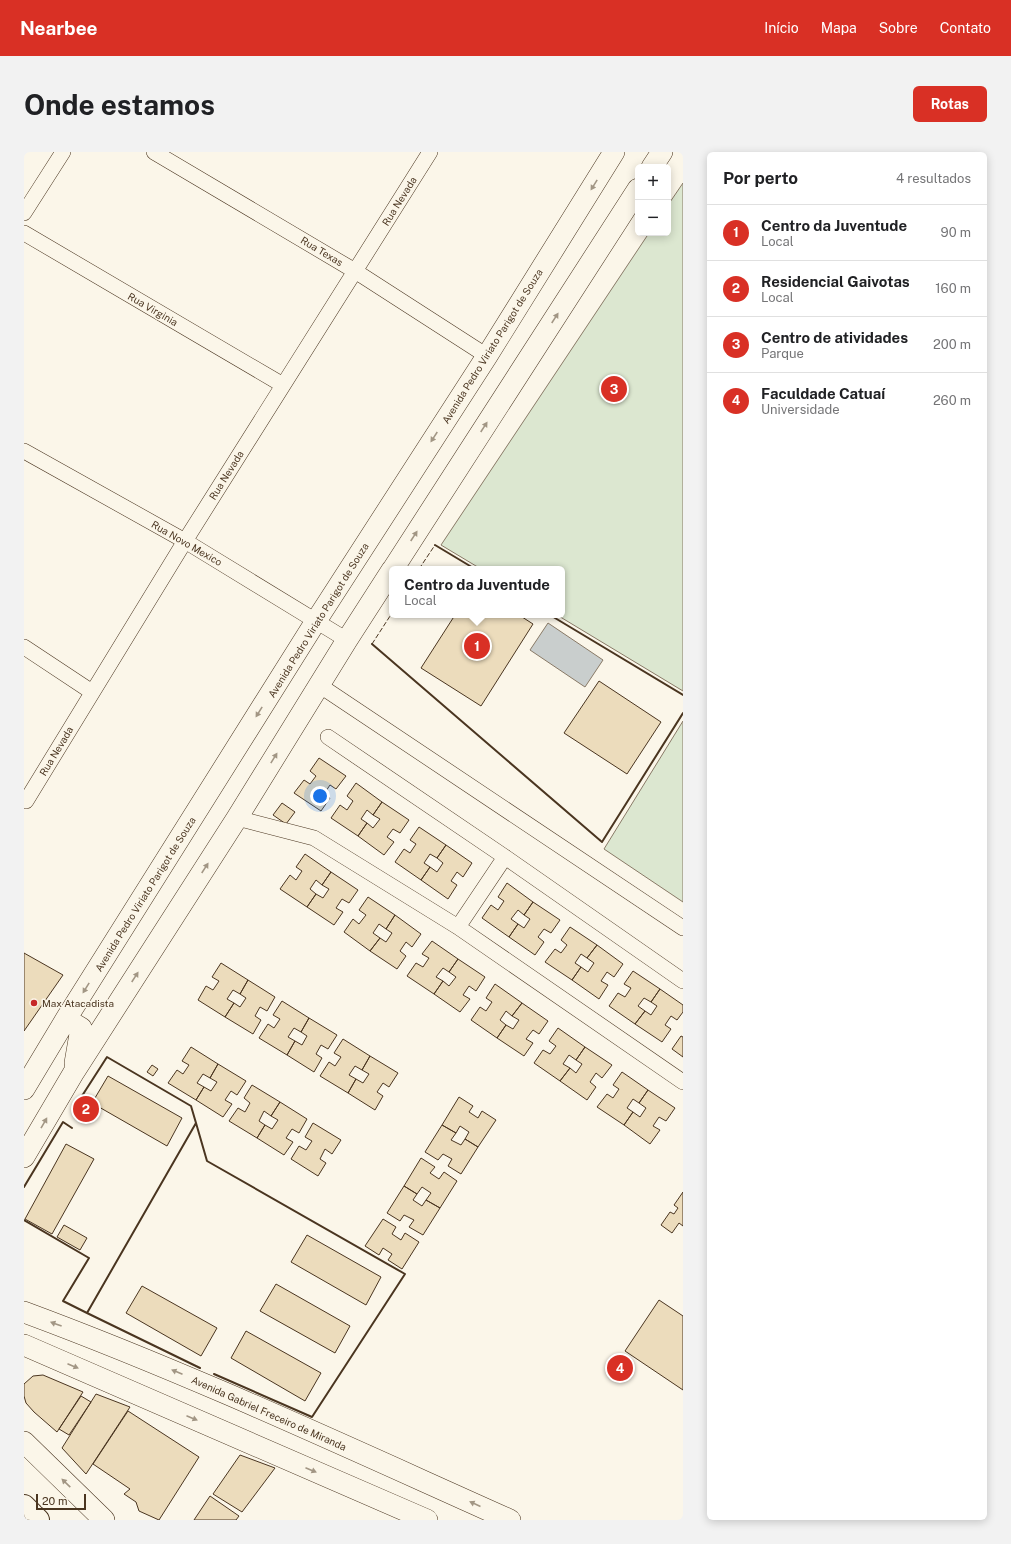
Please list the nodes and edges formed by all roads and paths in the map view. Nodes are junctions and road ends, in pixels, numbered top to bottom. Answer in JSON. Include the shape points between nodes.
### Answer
{"nodes":[{"id":1,"x":63,"y":152,"type":"edge"},
{"id":2,"x":154,"y":152,"type":"edge"},
{"id":3,"x":430,"y":152,"type":"edge"},
{"id":4,"x":614,"y":152,"type":"edge"},
{"id":5,"x":662,"y":152,"type":"edge"},
{"id":6,"x":654,"y":164,"type":"edge"},
{"id":7,"x":635,"y":193,"type":"edge"},
{"id":8,"x":24,"y":213,"type":"edge"},
{"id":9,"x":24,"y":233,"type":"edge"},
{"id":10,"x":355,"y":271,"type":"junction"},
{"id":11,"x":487,"y":356,"type":"junction"},
{"id":12,"x":283,"y":385,"type":"junction"},
{"id":13,"x":24,"y":451,"type":"edge"},
{"id":14,"x":185,"y":541,"type":"junction"},
{"id":15,"x":395,"y":566,"type":"edge"},
{"id":16,"x":389,"y":575,"type":"edge"},
{"id":17,"x":316,"y":621,"type":"junction"},
{"id":18,"x":347,"y":640,"type":"junction"},
{"id":19,"x":24,"y":647,"type":"edge"},
{"id":20,"x":320,"y":685,"type":"junction"},
{"id":21,"x":92,"y":692,"type":"junction"},
{"id":22,"x":328,"y":737,"type":"dead end"},
{"id":23,"x":26,"y":801,"type":"dead end"},
{"id":24,"x":237,"y":818,"type":"junction"},
{"id":25,"x":505,"y":857,"type":"junction"},
{"id":26,"x":458,"y":928,"type":"junction"},
{"id":27,"x":683,"y":928,"type":"edge"},
{"id":28,"x":683,"y":980,"type":"edge"},
{"id":29,"x":66,"y":1019,"type":"junction"},
{"id":30,"x":74,"y":1072,"type":"junction"},
{"id":31,"x":683,"y":1082,"type":"edge"},
{"id":32,"x":24,"y":1089,"type":"edge"},
{"id":33,"x":24,"y":1157,"type":"edge"},
{"id":34,"x":24,"y":1312,"type":"edge"},
{"id":35,"x":24,"y":1345,"type":"edge"},
{"id":36,"x":24,"y":1442,"type":"edge"},
{"id":37,"x":24,"y":1506,"type":"edge"},
{"id":38,"x":38,"y":1520,"type":"edge"},
{"id":39,"x":104,"y":1520,"type":"edge"},
{"id":40,"x":427,"y":1520,"type":"edge"},
{"id":41,"x":510,"y":1520,"type":"edge"}],
"edges":[{"from":1,"to":8,"type":"street"},
{"from":2,"to":10,"type":"street","name":"Rua Texas"},
{"from":3,"to":10,"type":"street","name":"Rua Nevada"},
{"from":4,"to":11,"type":"street","name":"Avenida Pedro Viriato Parigot de Souza","one_way":true},
{"from":5,"to":6,"type":"street"},
{"from":15,"to":7,"type":"street","one_way":true},
{"from":9,"to":12,"type":"street","name":"Rua Virginia"},
{"from":10,"to":11,"type":"street","name":"Rua Texas"},
{"from":10,"to":12,"type":"street","name":"Rua Nevada"},
{"from":11,"to":17,"type":"street","name":"Avenida Pedro Viriato Parigot de Souza","one_way":true},
{"from":12,"to":14,"type":"street","name":"Rua Nevada"},
{"from":13,"to":14,"type":"street","name":"Rua Novo Mexico"},
{"from":14,"to":17,"type":"street","name":"Rua Novo Mexico"},
{"from":14,"to":21,"type":"street","name":"Rua Nevada"},
{"from":16,"to":18,"type":"street"},
{"from":17,"to":18,"type":"street","name":"Rua Novo Mexico"},
{"from":17,"to":29,"type":"street","name":"Avenida Pedro Viriato Parigot de Souza","one_way":true},
{"from":18,"to":20,"type":"street"},
{"from":19,"to":21,"type":"street"},
{"from":24,"to":20,"type":"street","one_way":true},
{"from":20,"to":27,"type":"street"},
{"from":21,"to":23,"type":"street","name":"Rua Nevada"},
{"from":22,"to":25,"type":"street"},
{"from":24,"to":26,"type":"street","via":[[314,838]]},
{"from":30,"to":24,"type":"street","one_way":true},
{"from":25,"to":26,"type":"street"},
{"from":25,"to":28,"type":"street"},
{"from":26,"to":31,"type":"street"},
{"from":29,"to":30,"type":"street","via":[[82,1028]]},
{"from":29,"to":32,"type":"street","name":"Avenida Pedro Viriato Parigot de Souza"},
{"from":33,"to":30,"type":"street","one_way":true},
{"from":41,"to":34,"type":"street","name":"Avenida Gabriel Freceiro de Miranda","one_way":true,"via":[[201,1382]]},
{"from":35,"to":40,"type":"street","one_way":true},
{"from":39,"to":36,"type":"street","one_way":true},
{"from":37,"to":38,"type":"highway"}]}
